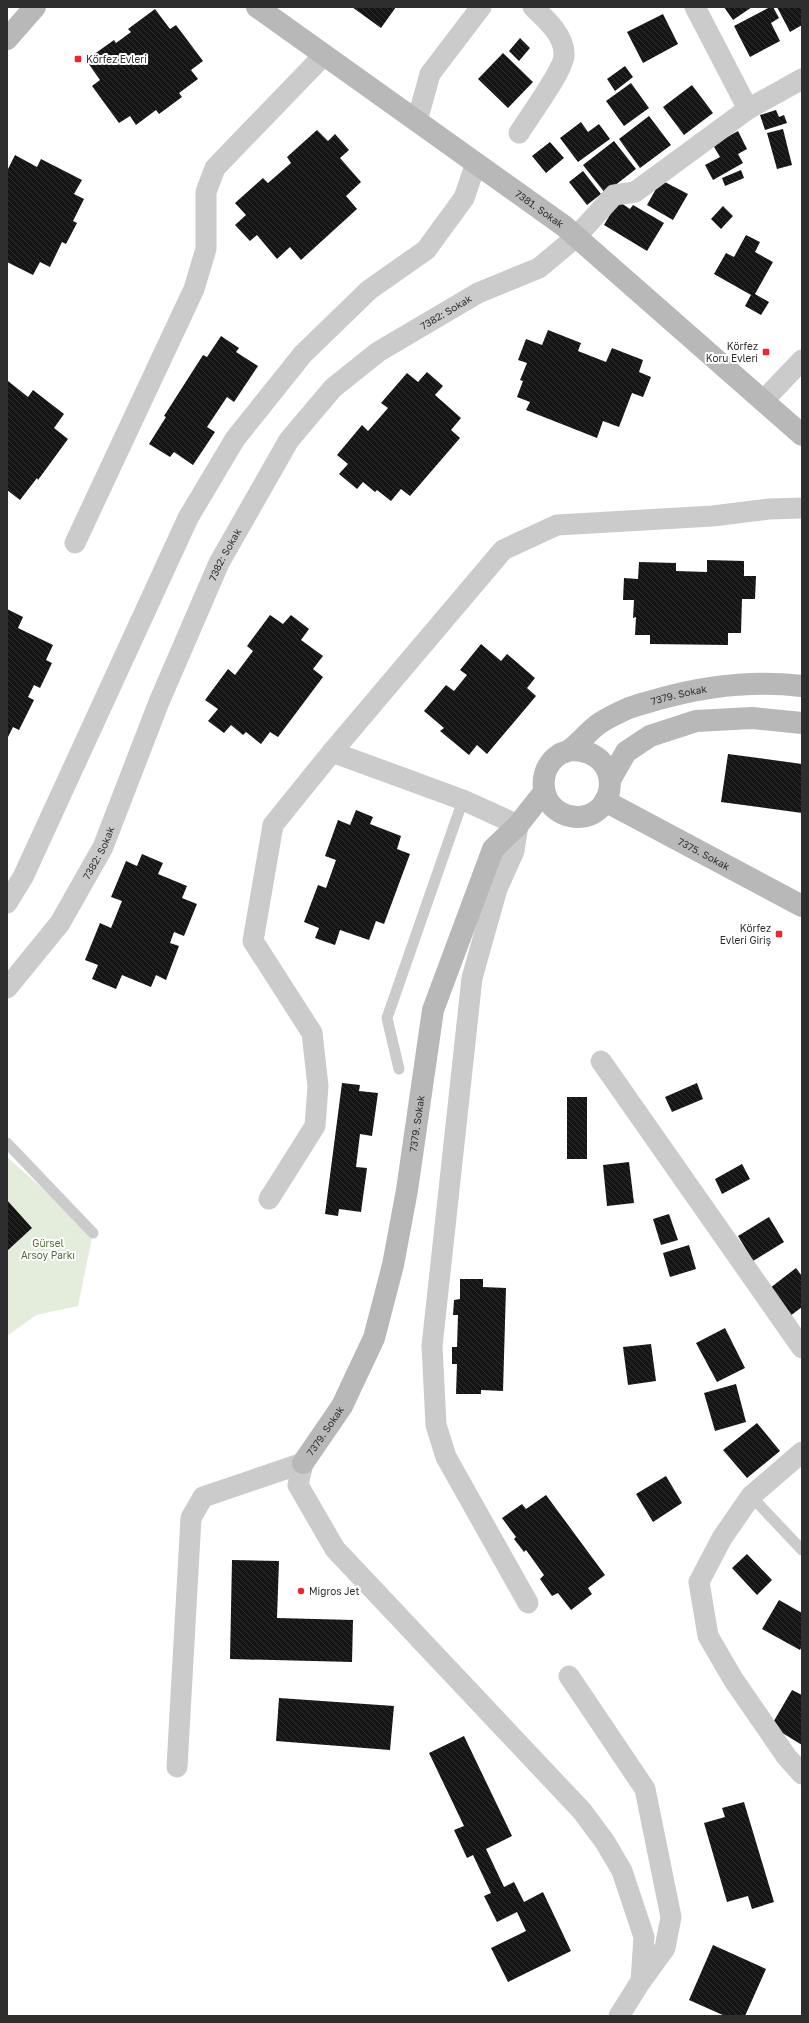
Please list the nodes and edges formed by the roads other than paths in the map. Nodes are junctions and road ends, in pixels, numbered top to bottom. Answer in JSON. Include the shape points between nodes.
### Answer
{"nodes":[{"id":1,"x":35,"y":7,"type":"edge"},
{"id":2,"x":257,"y":7,"type":"edge"},
{"id":3,"x":481,"y":7,"type":"edge"},
{"id":4,"x":534,"y":7,"type":"edge"},
{"id":5,"x":694,"y":7,"type":"edge"},
{"id":6,"x":7,"y":39,"type":"edge"},
{"id":7,"x":324,"y":55,"type":"junction"},
{"id":8,"x":802,"y":80,"type":"edge"},
{"id":9,"x":748,"y":109,"type":"junction"},
{"id":10,"x":417,"y":121,"type":"junction"},
{"id":11,"x":519,"y":133,"type":"dead end"},
{"id":12,"x":476,"y":163,"type":"junction"},
{"id":13,"x":576,"y":237,"type":"junction"},
{"id":14,"x":802,"y":360,"type":"edge"},
{"id":15,"x":763,"y":401,"type":"junction"},
{"id":16,"x":802,"y":435,"type":"edge"},
{"id":17,"x":802,"y":508,"type":"edge"},
{"id":18,"x":75,"y":543,"type":"dead end"},
{"id":19,"x":802,"y":686,"type":"edge"},
{"id":20,"x":802,"y":723,"type":"edge"},
{"id":21,"x":570,"y":750,"type":"junction"},
{"id":22,"x":332,"y":752,"type":"junction"},
{"id":23,"x":610,"y":780,"type":"junction"},
{"id":24,"x":544,"y":792,"type":"junction"},
{"id":25,"x":463,"y":800,"type":"junction"},
{"id":26,"x":605,"y":801,"type":"junction"},
{"id":27,"x":518,"y":825,"type":"junction"},
{"id":28,"x":7,"y":903,"type":"edge"},
{"id":29,"x":802,"y":906,"type":"edge"},
{"id":30,"x":7,"y":988,"type":"edge"},
{"id":31,"x":601,"y":1061,"type":"dead end"},
{"id":32,"x":399,"y":1070,"type":"dead end"},
{"id":33,"x":7,"y":1143,"type":"edge"},
{"id":34,"x":269,"y":1199,"type":"dead end"},
{"id":35,"x":93,"y":1233,"type":"dead end"},
{"id":36,"x":802,"y":1348,"type":"edge"},
{"id":37,"x":802,"y":1452,"type":"edge"},
{"id":38,"x":303,"y":1463,"type":"junction"},
{"id":39,"x":751,"y":1496,"type":"junction"},
{"id":40,"x":802,"y":1550,"type":"edge"},
{"id":41,"x":528,"y":1603,"type":"dead end"},
{"id":42,"x":569,"y":1676,"type":"dead end"},
{"id":43,"x":177,"y":1767,"type":"dead end"},
{"id":44,"x":802,"y":1774,"type":"edge"},
{"id":45,"x":641,"y":1981,"type":"junction"},
{"id":46,"x":619,"y":2016,"type":"edge"}],
"edges":[{"from":1,"to":6,"type":"street"},
{"from":2,"to":7,"type":"street","name":"7381. Sokak"},
{"from":3,"to":10,"type":"street","via":[[430,74]]},
{"from":4,"to":11,"type":"street","via":[[552,24],[563,47],[564,56],[559,69]]},
{"from":5,"to":9,"type":"street"},
{"from":7,"to":10,"type":"street","name":"7381. Sokak"},
{"from":7,"to":18,"type":"street","via":[[215,168],[206,192],[206,249],[194,289]]},
{"from":8,"to":9,"type":"street","name":"7382: Sokak"},
{"from":9,"to":13,"type":"street","name":"7382: Sokak","via":[[635,192],[614,195]]},
{"from":10,"to":12,"type":"street","name":"7381. Sokak"},
{"from":12,"to":13,"type":"street","name":"7381. Sokak"},
{"from":12,"to":28,"type":"street","via":[[464,198],[426,250],[369,290],[303,354],[235,438],[188,518],[24,877]]},
{"from":13,"to":15,"type":"street","name":"7381. Sokak"},
{"from":13,"to":30,"type":"street","name":"7382: Sokak","via":[[539,268],[478,293],[378,352],[333,388],[289,440],[219,563],[159,702],[103,847],[60,923]]},
{"from":14,"to":15,"type":"street"},
{"from":15,"to":16,"type":"street","name":"7381. Sokak"},
{"from":17,"to":22,"type":"street","via":[[557,526],[502,550]]},
{"from":19,"to":21,"type":"street","name":"7379. Sokak","via":[[739,683],[682,693],[630,707],[599,723]]},
{"from":20,"to":23,"type":"street","via":[[752,718],[696,721],[650,736],[626,752]]},
{"from":21,"to":23,"type":"street","via":[[592,753],[604,764]]},
{"from":21,"to":24,"type":"street","name":"7379. Sokak","via":[[560,754],[545,770]]},
{"from":22,"to":25,"type":"street"},
{"from":22,"to":34,"type":"street","via":[[273,825],[253,942],[312,1033],[318,1086],[315,1126]]},
{"from":23,"to":26,"type":"street","via":[[610,790]]},
{"from":24,"to":26,"type":"street","via":[[556,810],[577,817],[588,815]]},
{"from":24,"to":27,"type":"street","name":"7379. Sokak"},
{"from":25,"to":27,"type":"street"},
{"from":25,"to":32,"type":"lane","via":[[387,1018]]},
{"from":26,"to":29,"type":"street","name":"7375. Sokak"},
{"from":27,"to":38,"type":"street","name":"7379. Sokak","via":[[493,849],[433,1010],[407,1190],[393,1265],[374,1338],[342,1406]]},
{"from":27,"to":41,"type":"street","via":[[514,850],[497,889],[472,978],[432,1346],[436,1425],[446,1457]]},
{"from":31,"to":36,"type":"street"},
{"from":33,"to":35,"type":"lane"},
{"from":37,"to":39,"type":"street"},
{"from":38,"to":43,"type":"street","via":[[203,1497],[190,1518]]},
{"from":38,"to":45,"type":"street","via":[[298,1485],[335,1549],[582,1811],[605,1842],[622,1871],[644,1937]]},
{"from":39,"to":40,"type":"lane"},
{"from":39,"to":44,"type":"street","via":[[722,1538],[699,1582],[708,1636],[733,1680],[786,1756]]},
{"from":42,"to":45,"type":"street","via":[[645,1789],[671,1917],[665,1948]]},
{"from":45,"to":46,"type":"street"}]}
